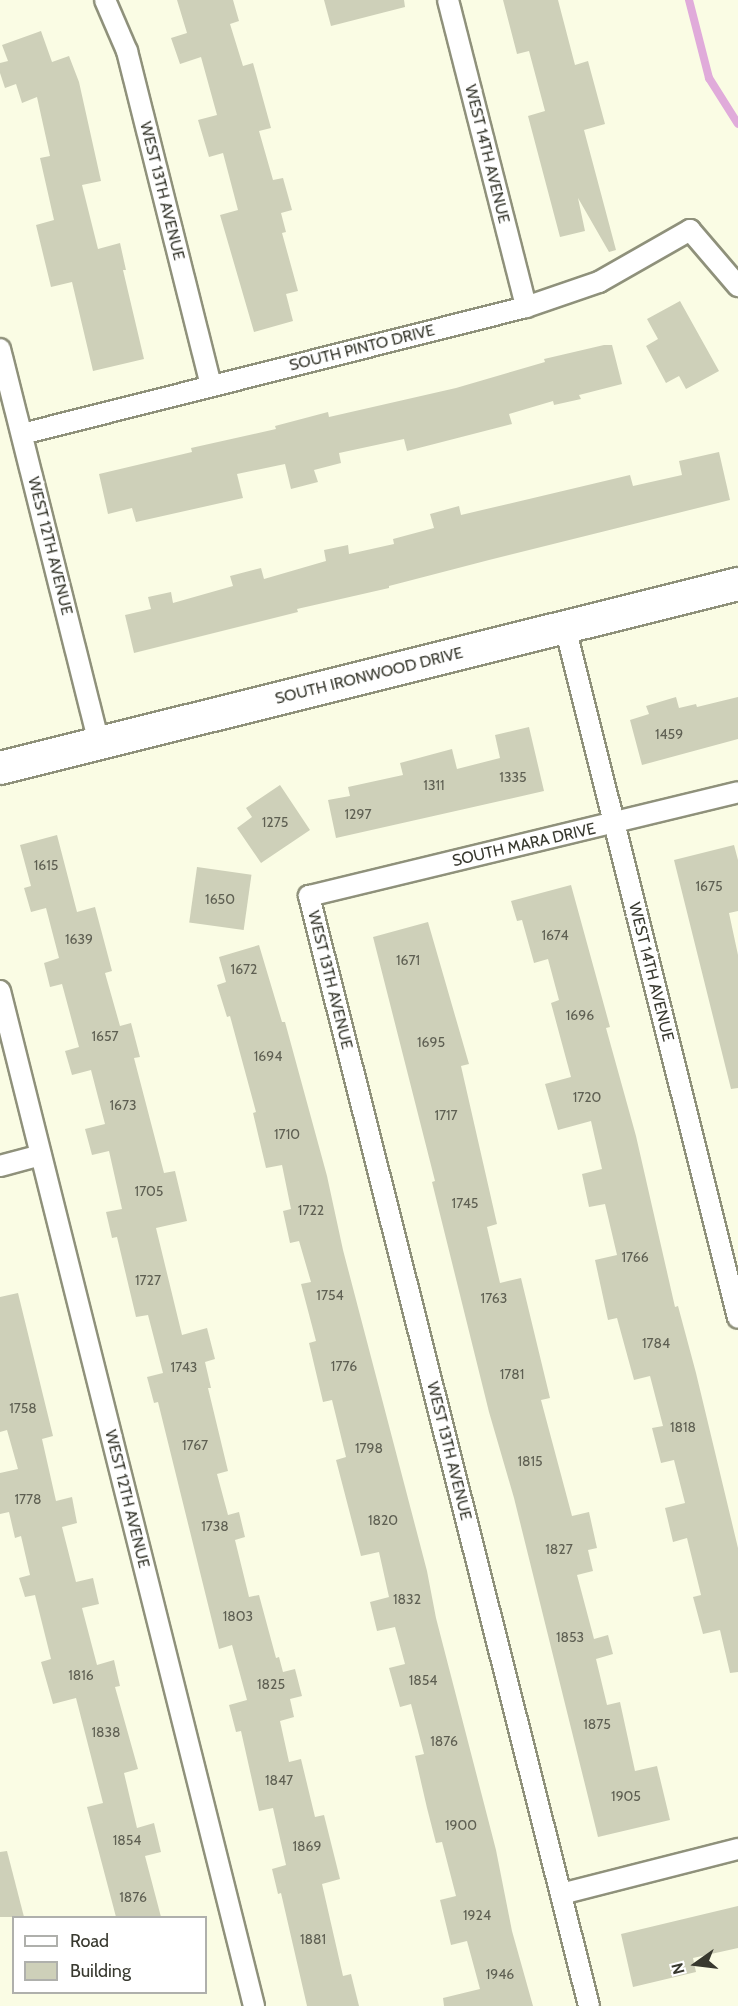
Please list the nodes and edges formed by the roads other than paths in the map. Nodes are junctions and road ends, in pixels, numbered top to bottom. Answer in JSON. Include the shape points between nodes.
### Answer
{"nodes":[{"id":1,"x":105,"y":0,"type":"edge"},
{"id":2,"x":448,"y":0,"type":"edge"},
{"id":3,"x":738,"y":286,"type":"edge"},
{"id":4,"x":526,"y":307,"type":"junction"},
{"id":5,"x":0,"y":349,"type":"edge"},
{"id":6,"x":211,"y":386,"type":"junction"},
{"id":7,"x":22,"y":434,"type":"junction"},
{"id":8,"x":738,"y":584,"type":"edge"},
{"id":9,"x":565,"y":627,"type":"junction"},
{"id":10,"x":99,"y":743,"type":"junction"},
{"id":11,"x":0,"y":768,"type":"edge"},
{"id":12,"x":738,"y":792,"type":"edge"},
{"id":13,"x":614,"y":823,"type":"junction"},
{"id":14,"x":309,"y":896,"type":"joint"},
{"id":15,"x":0,"y":991,"type":"edge"},
{"id":16,"x":41,"y":1155,"type":"junction"},
{"id":17,"x":0,"y":1166,"type":"edge"},
{"id":18,"x":738,"y":1318,"type":"edge"},
{"id":19,"x":738,"y":1849,"type":"edge"},
{"id":20,"x":561,"y":1894,"type":"junction"},
{"id":21,"x":254,"y":2006,"type":"edge"},
{"id":22,"x":589,"y":2006,"type":"edge"}],
"edges":[{"from":1,"to":6,"type":"street","name":"WEST 13TH AVENUE","via":[[127,51]]},
{"from":2,"to":4,"type":"street","name":"WEST 14TH AVENUE"},
{"from":3,"to":4,"type":"street","name":"SOUTH PINTO DRIVE","via":[[690,230],[599,282]]},
{"from":4,"to":6,"type":"street","name":"SOUTH PINTO DRIVE"},
{"from":5,"to":7,"type":"street","name":"WEST 12TH AVENUE"},
{"from":6,"to":7,"type":"street","name":"SOUTH PINTO DRIVE"},
{"from":7,"to":10,"type":"street","name":"WEST 12TH AVENUE"},
{"from":8,"to":9,"type":"main road","name":"SOUTH IRONWOOD DRIVE"},
{"from":9,"to":10,"type":"main road","name":"SOUTH IRONWOOD DRIVE"},
{"from":9,"to":13,"type":"street","name":"WEST 14TH AVENUE"},
{"from":10,"to":11,"type":"main road","name":"SOUTH IRONWOOD DRIVE"},
{"from":12,"to":13,"type":"street","name":"SOUTH MARA DRIVE"},
{"from":13,"to":14,"type":"street","name":"SOUTH MARA DRIVE"},
{"from":13,"to":18,"type":"street","name":"WEST 14TH AVENUE"},
{"from":14,"to":20,"type":"street","name":"WEST 13TH AVENUE"},
{"from":15,"to":16,"type":"street","name":"WEST 12TH AVENUE"},
{"from":16,"to":17,"type":"street"},
{"from":16,"to":21,"type":"street","name":"WEST 12TH AVENUE"},
{"from":19,"to":20,"type":"street"},
{"from":20,"to":22,"type":"street","name":"WEST 13TH AVENUE"}]}
